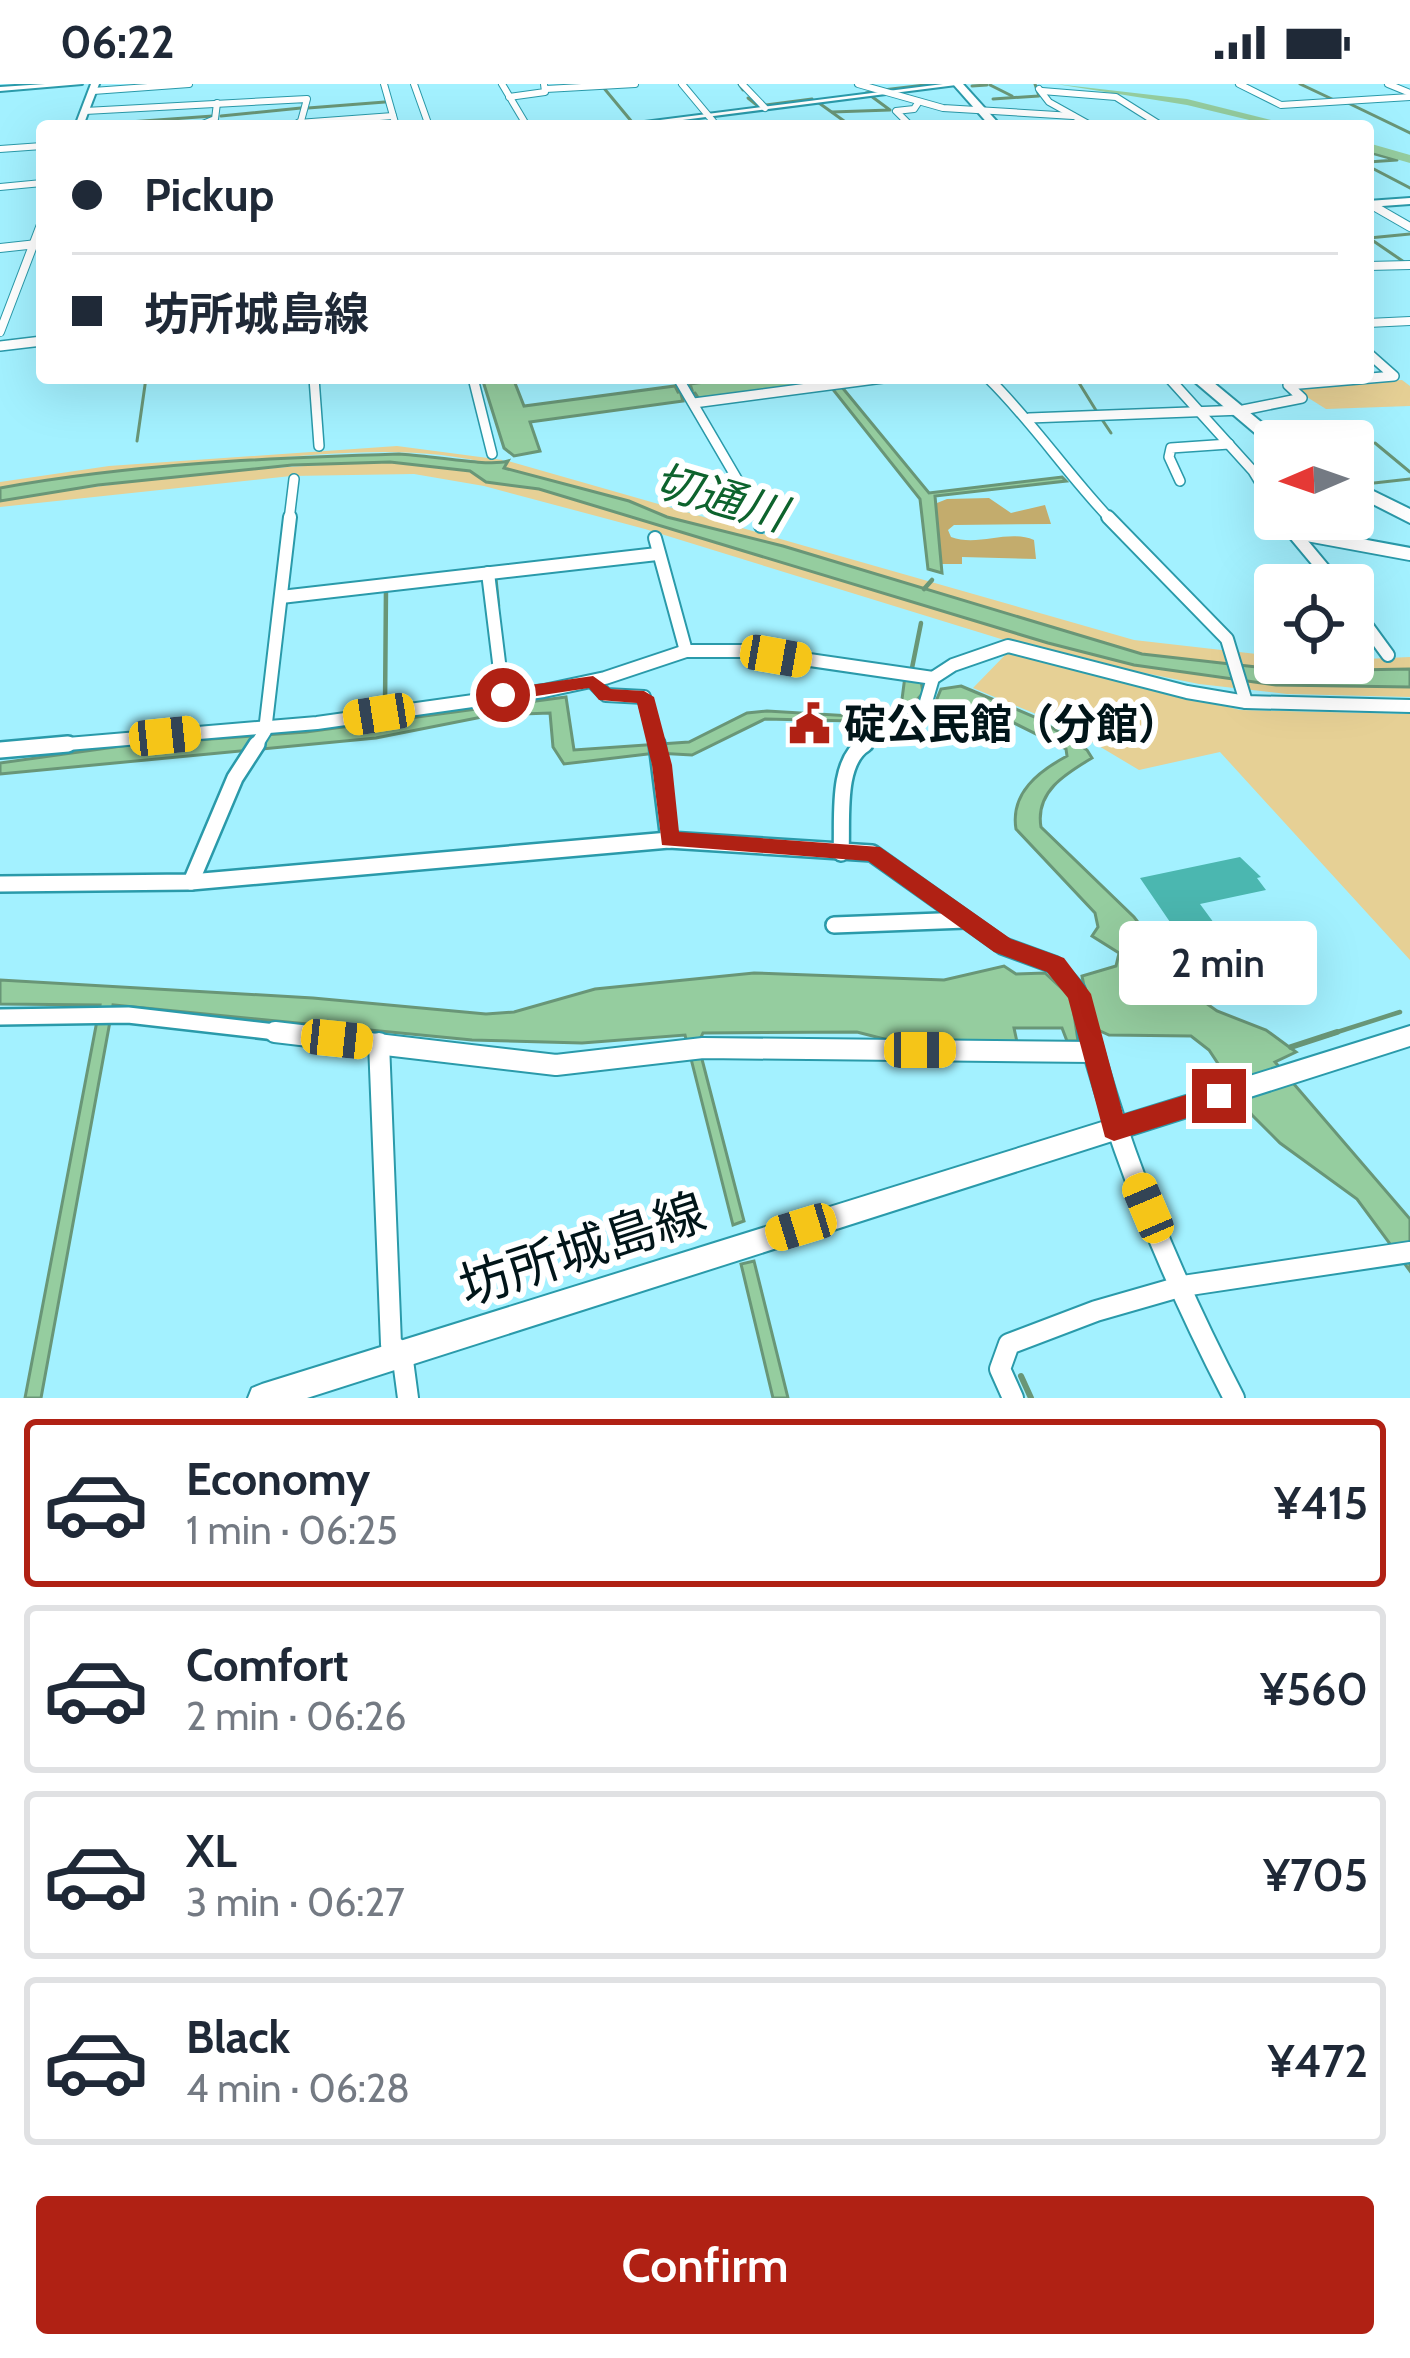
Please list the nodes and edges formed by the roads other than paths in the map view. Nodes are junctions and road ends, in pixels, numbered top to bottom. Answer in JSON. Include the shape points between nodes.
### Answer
{"nodes":[{"id":1,"x":78,"y":84,"type":"edge"},
{"id":2,"x":189,"y":84,"type":"edge"},
{"id":3,"x":289,"y":84,"type":"edge"},
{"id":4,"x":384,"y":84,"type":"edge"},
{"id":5,"x":414,"y":84,"type":"edge"},
{"id":6,"x":502,"y":84,"type":"edge"},
{"id":7,"x":635,"y":84,"type":"edge"},
{"id":8,"x":682,"y":84,"type":"edge"},
{"id":9,"x":742,"y":84,"type":"edge"},
{"id":10,"x":858,"y":84,"type":"edge"},
{"id":11,"x":958,"y":84,"type":"edge"},
{"id":12,"x":1239,"y":84,"type":"edge"},
{"id":13,"x":1388,"y":84,"type":"edge"},
{"id":14,"x":94,"y":87,"type":"edge"},
{"id":15,"x":545,"y":87,"type":"edge"},
{"id":16,"x":1040,"y":88,"type":"edge"},
{"id":17,"x":0,"y":89,"type":"edge"},
{"id":18,"x":880,"y":93,"type":"junction"},
{"id":19,"x":1410,"y":95,"type":"edge"},
{"id":20,"x":509,"y":97,"type":"junction"},
{"id":21,"x":290,"y":99,"type":"junction"},
{"id":22,"x":217,"y":103,"type":"junction"},
{"id":23,"x":918,"y":103,"type":"junction"},
{"id":24,"x":765,"y":108,"type":"junction"},
{"id":25,"x":85,"y":111,"type":"junction"},
{"id":26,"x":983,"y":113,"type":"junction"},
{"id":27,"x":706,"y":115,"type":"junction"},
{"id":28,"x":393,"y":116,"type":"junction"},
{"id":29,"x":1073,"y":116,"type":"junction"},
{"id":30,"x":81,"y":120,"type":"edge"},
{"id":31,"x":213,"y":120,"type":"edge"},
{"id":32,"x":297,"y":120,"type":"edge"},
{"id":33,"x":344,"y":120,"type":"edge"},
{"id":34,"x":394,"y":120,"type":"edge"},
{"id":35,"x":427,"y":120,"type":"edge"},
{"id":36,"x":523,"y":120,"type":"edge"},
{"id":37,"x":666,"y":120,"type":"edge"},
{"id":38,"x":711,"y":120,"type":"edge"},
{"id":39,"x":905,"y":120,"type":"edge"},
{"id":40,"x":989,"y":120,"type":"edge"},
{"id":41,"x":1081,"y":120,"type":"edge"},
{"id":42,"x":1152,"y":120,"type":"edge"},
{"id":43,"x":36,"y":146,"type":"edge"},
{"id":44,"x":0,"y":149,"type":"edge"},
{"id":45,"x":36,"y":184,"type":"edge"},
{"id":46,"x":0,"y":187,"type":"edge"},
{"id":47,"x":1410,"y":201,"type":"edge"},
{"id":48,"x":1374,"y":204,"type":"edge"},
{"id":49,"x":1374,"y":207,"type":"edge"},
{"id":50,"x":1410,"y":226,"type":"edge"},
{"id":51,"x":36,"y":244,"type":"edge"},
{"id":52,"x":0,"y":248,"type":"edge"},
{"id":53,"x":36,"y":249,"type":"edge"},
{"id":54,"x":1374,"y":266,"type":"edge"},
{"id":55,"x":1407,"y":267,"type":"edge"},
{"id":56,"x":1410,"y":321,"type":"edge"},
{"id":57,"x":1374,"y":322,"type":"edge"},
{"id":58,"x":0,"y":332,"type":"edge"},
{"id":59,"x":36,"y":342,"type":"edge"},
{"id":60,"x":0,"y":346,"type":"edge"},
{"id":61,"x":1374,"y":358,"type":"edge"},
{"id":62,"x":1374,"y":378,"type":"edge"},
{"id":63,"x":315,"y":384,"type":"edge"},
{"id":64,"x":474,"y":384,"type":"edge"},
{"id":65,"x":681,"y":384,"type":"edge"},
{"id":66,"x":819,"y":384,"type":"edge"},
{"id":67,"x":994,"y":384,"type":"edge"},
{"id":68,"x":1174,"y":384,"type":"edge"},
{"id":69,"x":1205,"y":384,"type":"edge"},
{"id":70,"x":1300,"y":384,"type":"edge"},
{"id":71,"x":690,"y":396,"type":"junction"},
{"id":72,"x":1199,"y":411,"type":"junction"},
{"id":73,"x":1234,"y":411,"type":"junction"},
{"id":74,"x":1029,"y":418,"type":"junction"},
{"id":75,"x":1254,"y":426,"type":"edge"},
{"id":76,"x":1229,"y":444,"type":"junction"},
{"id":77,"x":320,"y":446,"type":"dead end"},
{"id":78,"x":492,"y":454,"type":"dead end"},
{"id":79,"x":1254,"y":478,"type":"edge"},
{"id":80,"x":294,"y":479,"type":"dead end"},
{"id":81,"x":1180,"y":481,"type":"dead end"},
{"id":82,"x":1374,"y":498,"type":"edge"},
{"id":83,"x":1410,"y":518,"type":"edge"},
{"id":84,"x":761,"y":526,"type":"dead end"},
{"id":85,"x":655,"y":538,"type":"dead end"},
{"id":86,"x":1298,"y":540,"type":"edge"},
{"id":87,"x":1334,"y":540,"type":"edge"},
{"id":88,"x":657,"y":554,"type":"junction"},
{"id":89,"x":1410,"y":554,"type":"edge"},
{"id":90,"x":1319,"y":564,"type":"edge"},
{"id":91,"x":488,"y":573,"type":"junction"},
{"id":92,"x":281,"y":597,"type":"junction"},
{"id":93,"x":1374,"y":636,"type":"edge"},
{"id":94,"x":686,"y":651,"type":"junction"},
{"id":95,"x":1388,"y":656,"type":"dead end"},
{"id":96,"x":934,"y":678,"type":"junction"},
{"id":97,"x":593,"y":682,"type":"junction"},
{"id":98,"x":503,"y":695,"type":"junction"},
{"id":99,"x":1245,"y":700,"type":"junction"},
{"id":100,"x":1410,"y":706,"type":"edge"},
{"id":101,"x":266,"y":729,"type":"junction"},
{"id":102,"x":0,"y":750,"type":"edge"},
{"id":103,"x":669,"y":840,"type":"junction"},
{"id":104,"x":841,"y":853,"type":"junction"},
{"id":105,"x":191,"y":882,"type":"junction"},
{"id":106,"x":0,"y":884,"type":"edge"},
{"id":107,"x":966,"y":920,"type":"junction"},
{"id":108,"x":834,"y":925,"type":"dead end"},
{"id":109,"x":0,"y":1016,"type":"edge"},
{"id":110,"x":1410,"y":1036,"type":"edge"},
{"id":111,"x":379,"y":1043,"type":"junction"},
{"id":112,"x":1093,"y":1052,"type":"junction"},
{"id":113,"x":1114,"y":1129,"type":"junction"},
{"id":114,"x":1400,"y":1254,"type":"edge"},
{"id":115,"x":1183,"y":1286,"type":"junction"},
{"id":116,"x":402,"y":1353,"type":"junction"},
{"id":117,"x":262,"y":1398,"type":"edge"},
{"id":118,"x":408,"y":1398,"type":"edge"},
{"id":119,"x":1013,"y":1398,"type":"edge"},
{"id":120,"x":1234,"y":1398,"type":"edge"}],
"edges":[{"from":1,"to":17,"type":"street"},
{"from":2,"to":14,"type":"street"},
{"from":3,"to":21,"type":"street"},
{"from":4,"to":28,"type":"street"},
{"from":5,"to":35,"type":"street"},
{"from":6,"to":20,"type":"street"},
{"from":7,"to":15,"type":"street"},
{"from":8,"to":27,"type":"street"},
{"from":9,"to":24,"type":"street"},
{"from":10,"to":18,"type":"street"},
{"from":11,"to":18,"type":"street"},
{"from":11,"to":26,"type":"highway"},
{"from":12,"to":19,"type":"street","via":[[1281,105]]},
{"from":13,"to":19,"type":"street"},
{"from":14,"to":25,"type":"street"},
{"from":15,"to":20,"type":"street"},
{"from":16,"to":29,"type":"street"},
{"from":16,"to":42,"type":"street","via":[[1116,97]]},
{"from":18,"to":23,"type":"street"},
{"from":18,"to":24,"type":"street"},
{"from":20,"to":36,"type":"street"},
{"from":21,"to":22,"type":"street"},
{"from":21,"to":32,"type":"street","via":[[307,99]]},
{"from":22,"to":25,"type":"street"},
{"from":22,"to":31,"type":"street"},
{"from":23,"to":26,"type":"street"},
{"from":23,"to":39,"type":"street","via":[[896,111]]},
{"from":24,"to":27,"type":"street"},
{"from":25,"to":30,"type":"street"},
{"from":26,"to":29,"type":"street"},
{"from":26,"to":40,"type":"highway"},
{"from":27,"to":37,"type":"street"},
{"from":27,"to":38,"type":"street"},
{"from":28,"to":33,"type":"street"},
{"from":28,"to":34,"type":"street"},
{"from":29,"to":41,"type":"street"},
{"from":43,"to":44,"type":"street"},
{"from":45,"to":46,"type":"street"},
{"from":47,"to":48,"type":"street"},
{"from":49,"to":50,"type":"street"},
{"from":51,"to":52,"type":"street"},
{"from":53,"to":58,"type":"street"},
{"from":54,"to":55,"type":"street"},
{"from":56,"to":57,"type":"street"},
{"from":59,"to":60,"type":"street"},
{"from":61,"to":62,"type":"street","via":[[1394,376]]},
{"from":63,"to":77,"type":"street"},
{"from":64,"to":78,"type":"street"},
{"from":65,"to":71,"type":"street"},
{"from":66,"to":71,"type":"street"},
{"from":67,"to":74,"type":"street"},
{"from":68,"to":72,"type":"street"},
{"from":69,"to":73,"type":"highway"},
{"from":70,"to":73,"type":"street","via":[[1288,385],[1302,398]]},
{"from":71,"to":84,"type":"street"},
{"from":72,"to":73,"type":"street"},
{"from":72,"to":74,"type":"street"},
{"from":72,"to":76,"type":"street"},
{"from":73,"to":75,"type":"highway"},
{"from":74,"to":99,"type":"street","via":[[1067,474],[1227,638]]},
{"from":76,"to":79,"type":"street"},
{"from":76,"to":81,"type":"street","via":[[1171,448]]},
{"from":80,"to":92,"type":"street"},
{"from":82,"to":83,"type":"highway"},
{"from":85,"to":88,"type":"street"},
{"from":86,"to":90,"type":"street"},
{"from":87,"to":89,"type":"street"},
{"from":88,"to":91,"type":"street"},
{"from":88,"to":94,"type":"street"},
{"from":91,"to":92,"type":"street"},
{"from":91,"to":98,"type":"street"},
{"from":92,"to":101,"type":"street"},
{"from":93,"to":95,"type":"street"},
{"from":94,"to":96,"type":"street","via":[[748,651]]},
{"from":94,"to":97,"type":"street"},
{"from":96,"to":99,"type":"street","via":[[1008,646]]},
{"from":96,"to":104,"type":"street","via":[[923,712],[856,749],[847,767]]},
{"from":97,"to":98,"type":"street"},
{"from":97,"to":103,"type":"street","via":[[606,695],[644,697]]},
{"from":98,"to":101,"type":"street"},
{"from":99,"to":100,"type":"street"},
{"from":101,"to":102,"type":"street"},
{"from":101,"to":105,"type":"street"},
{"from":103,"to":104,"type":"street"},
{"from":103,"to":105,"type":"street"},
{"from":104,"to":107,"type":"street","via":[[872,853]]},
{"from":105,"to":106,"type":"street"},
{"from":107,"to":108,"type":"street"},
{"from":107,"to":112,"type":"street","via":[[1003,946],[1043,957],[1082,1002]]},
{"from":109,"to":111,"type":"street","via":[[105,1016]]},
{"from":110,"to":113,"type":"street","name":"坊所城島線"},
{"from":111,"to":112,"type":"street","via":[[556,1065],[695,1048]]},
{"from":111,"to":116,"type":"street","via":[[391,1344]]},
{"from":112,"to":113,"type":"street"},
{"from":113,"to":115,"type":"street"},
{"from":113,"to":116,"type":"street","name":"坊所城島線"},
{"from":114,"to":115,"type":"street"},
{"from":115,"to":119,"type":"street","via":[[1009,1344],[1000,1369]]},
{"from":115,"to":120,"type":"street"},
{"from":116,"to":117,"type":"street","name":"坊所城島線"},
{"from":116,"to":118,"type":"street"}]}
